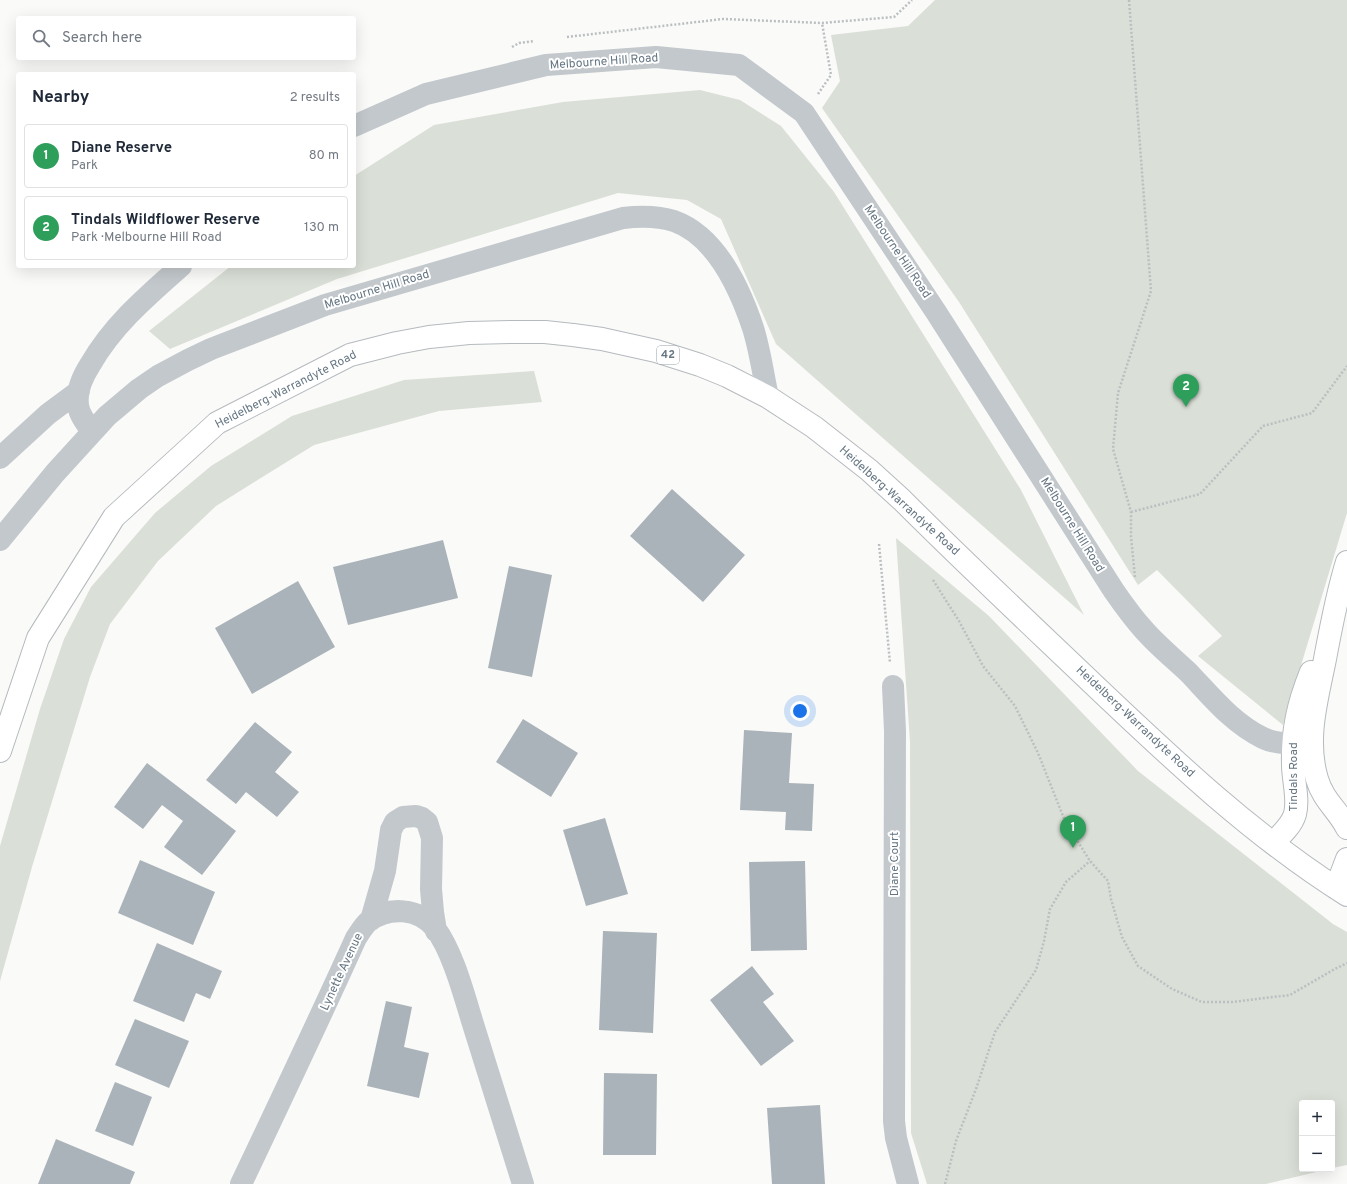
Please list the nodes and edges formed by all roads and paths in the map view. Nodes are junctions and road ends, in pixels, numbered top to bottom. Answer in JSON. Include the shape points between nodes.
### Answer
{"nodes":[{"id":1,"x":1129,"y":0,"type":"edge"},
{"id":2,"x":822,"y":23,"type":"dead end"},
{"id":3,"x":804,"y":113,"type":"junction"},
{"id":4,"x":356,"y":125,"type":"edge"},
{"id":5,"x":179,"y":268,"type":"edge"},
{"id":6,"x":1347,"y":366,"type":"edge"},
{"id":7,"x":79,"y":392,"type":"junction"},
{"id":8,"x":768,"y":397,"type":"junction"},
{"id":9,"x":92,"y":432,"type":"junction"},
{"id":10,"x":0,"y":458,"type":"edge"},
{"id":11,"x":1131,"y":512,"type":"junction"},
{"id":12,"x":0,"y":540,"type":"edge"},
{"id":13,"x":878,"y":544,"type":"dead end"},
{"id":14,"x":1347,"y":562,"type":"edge"},
{"id":15,"x":933,"y":580,"type":"dead end"},
{"id":16,"x":1125,"y":607,"type":"junction"},
{"id":17,"x":893,"y":686,"type":"joint"},
{"id":18,"x":1302,"y":745,"type":"junction"},
{"id":19,"x":0,"y":751,"type":"edge"},
{"id":20,"x":1347,"y":828,"type":"edge"},
{"id":21,"x":1273,"y":843,"type":"junction"},
{"id":22,"x":1347,"y":859,"type":"edge"},
{"id":23,"x":1090,"y":861,"type":"junction"},
{"id":24,"x":1341,"y":891,"type":"edge"},
{"id":25,"x":371,"y":920,"type":"junction"},
{"id":26,"x":436,"y":930,"type":"junction"},
{"id":27,"x":1347,"y":964,"type":"edge"},
{"id":28,"x":241,"y":1184,"type":"edge"},
{"id":29,"x":523,"y":1184,"type":"edge"},
{"id":30,"x":908,"y":1184,"type":"edge"},
{"id":31,"x":945,"y":1184,"type":"edge"}],
"edges":[{"from":1,"to":11,"type":"path","via":[[1150,291],[1118,393],[1114,448]]},
{"from":2,"to":3,"type":"path","via":[[831,75]]},
{"from":3,"to":4,"type":"street","name":"Melbourne Hill Road","via":[[739,65],[656,57],[546,65],[426,94]]},
{"from":3,"to":16,"type":"street","name":"Melbourne Hill Road","via":[[936,312]]},
{"from":5,"to":7,"type":"street","via":[[142,300],[112,333],[94,357],[84,375]]},
{"from":6,"to":11,"type":"path","via":[[1312,413],[1263,426],[1200,494]]},
{"from":7,"to":9,"type":"street","via":[[78,405]]},
{"from":7,"to":10,"type":"street","via":[[48,414]]},
{"from":8,"to":9,"type":"street","name":"Melbourne Hill Road","via":[[753,329],[737,288],[716,254],[696,233],[680,224],[656,217],[634,217],[606,221],[326,305],[211,349],[158,376],[139,389]]},
{"from":8,"to":19,"type":"main road","name":"Heidelberg-Warrandyte Road","number":"42","via":[[700,365],[623,344],[573,335],[538,332],[469,333],[429,337],[350,355],[217,423],[114,517],[38,638]]},
{"from":8,"to":21,"type":"main road","name":"Heidelberg-Warrandyte Road","number":"42","via":[[814,427],[869,470],[1159,746]]},
{"from":9,"to":12,"type":"street","name":"Melbourne Hill Road","via":[[55,472]]},
{"from":11,"to":16,"type":"path","via":[[1136,582]]},
{"from":13,"to":17,"type":"path"},
{"from":14,"to":18,"type":"main road","name":"Tindals Road","via":[[1313,719]]},
{"from":15,"to":23,"type":"path","via":[[983,666],[1015,706],[1038,753],[1065,821]]},
{"from":16,"to":18,"type":"street","name":"Melbourne Hill Road","via":[[1143,629],[1223,710],[1262,738],[1278,743]]},
{"from":17,"to":30,"type":"street","name":"Diane Court","via":[[894,1121]]},
{"from":18,"to":20,"type":"main road","name":"Tindals Road","via":[[1327,801]]},
{"from":18,"to":21,"type":"main road","name":"Tindals Road","via":[[1293,765],[1295,813]]},
{"from":21,"to":24,"type":"main road","name":"Heidelberg-Warrandyte Road","number":"42"},
{"from":22,"to":24,"type":"main road"},
{"from":23,"to":27,"type":"path","via":[[1108,881],[1110,899],[1122,937],[1138,966],[1172,989],[1202,1002],[1232,1002],[1290,995]]},
{"from":23,"to":31,"type":"path","via":[[1066,882],[1050,909],[1036,970],[995,1032],[956,1141]]},
{"from":25,"to":26,"type":"street","name":"Lynette Avenue","via":[[385,913],[404,911],[424,918]]},
{"from":25,"to":26,"type":"street","via":[[385,871],[391,830],[403,817],[416,816],[427,822],[432,838],[431,889]]},
{"from":25,"to":28,"type":"street","name":"Lynette Avenue","via":[[356,938],[304,1054]]},
{"from":26,"to":29,"type":"street","name":"Lynette Avenue","via":[[451,958]]}]}
